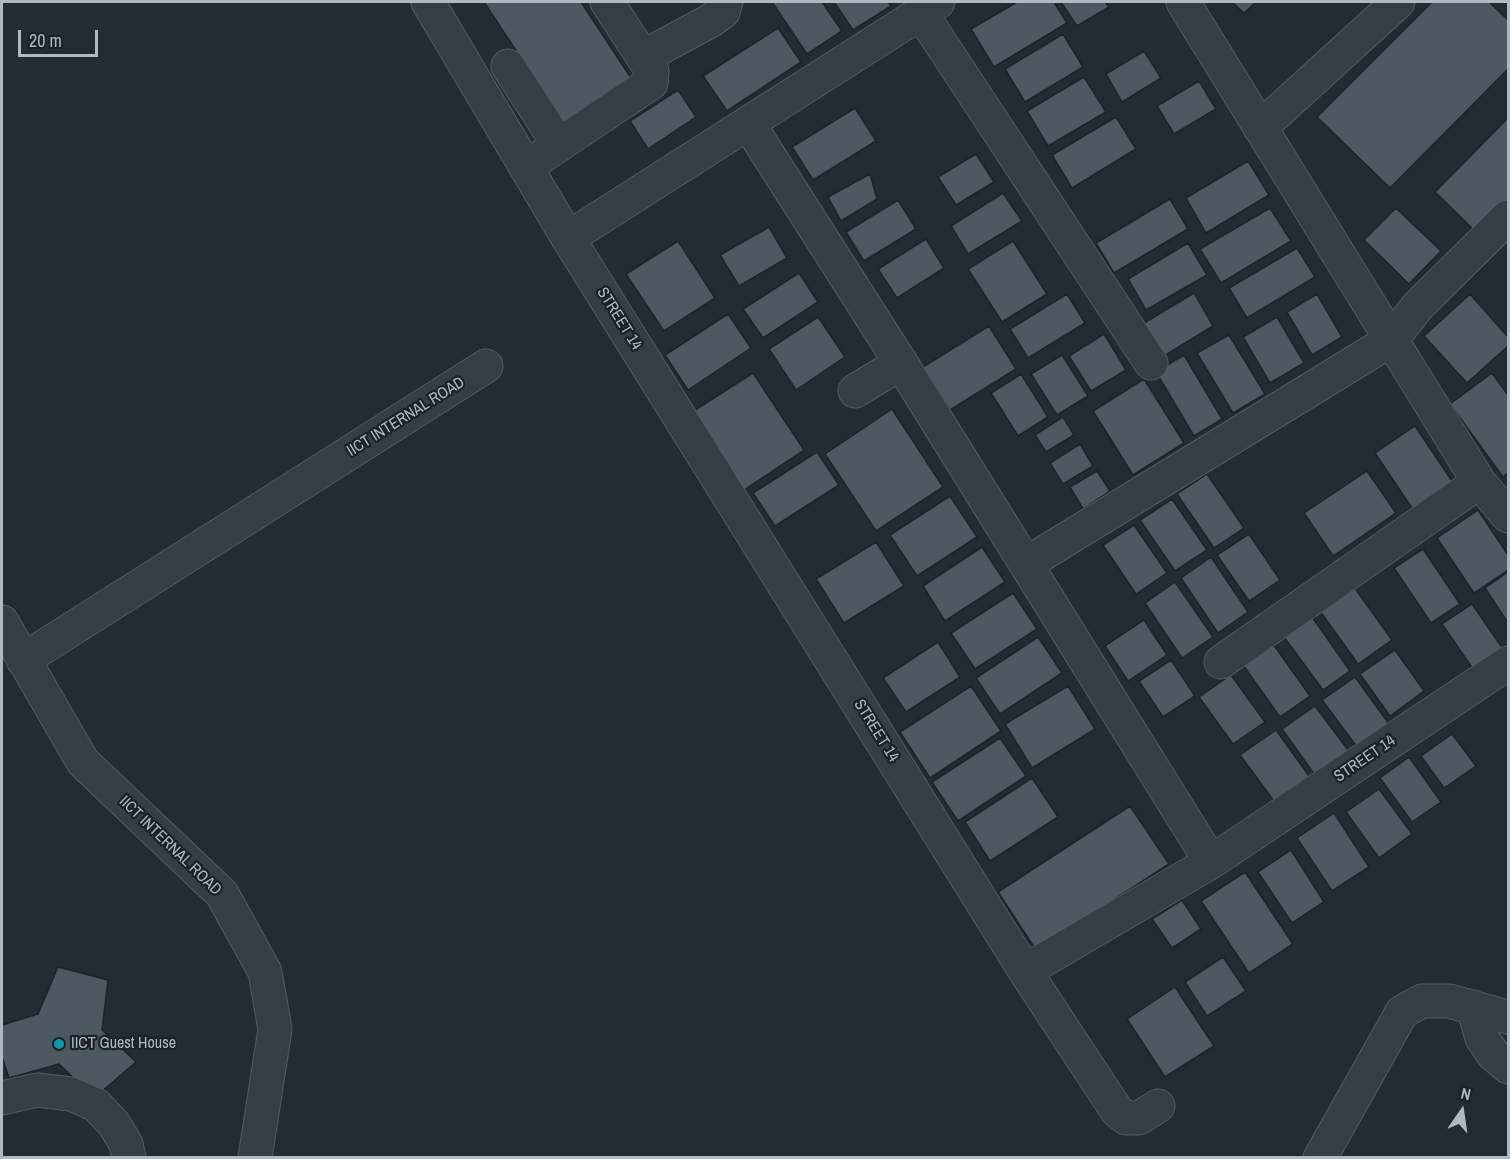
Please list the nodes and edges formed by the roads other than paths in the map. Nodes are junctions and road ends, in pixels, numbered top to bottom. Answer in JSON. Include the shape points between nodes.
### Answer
{"nodes":[{"id":1,"x":428,"y":2,"type":"edge"},
{"id":2,"x":607,"y":2,"type":"edge"},
{"id":3,"x":726,"y":2,"type":"edge"},
{"id":4,"x":1183,"y":2,"type":"edge"},
{"id":5,"x":1398,"y":2,"type":"edge"},
{"id":6,"x":930,"y":7,"type":"edge"},
{"id":7,"x":643,"y":57,"type":"junction"},
{"id":8,"x":508,"y":66,"type":"dead end"},
{"id":9,"x":748,"y":123,"type":"junction"},
{"id":10,"x":1260,"y":128,"type":"junction"},
{"id":11,"x":559,"y":145,"type":"junction"},
{"id":12,"x":526,"y":167,"type":"junction"},
{"id":13,"x":1509,"y":217,"type":"edge"},
{"id":14,"x":568,"y":238,"type":"junction"},
{"id":15,"x":1391,"y":340,"type":"junction"},
{"id":16,"x":901,"y":363,"type":"junction"},
{"id":17,"x":1151,"y":363,"type":"dead end"},
{"id":18,"x":486,"y":366,"type":"dead end"},
{"id":19,"x":855,"y":391,"type":"dead end"},
{"id":20,"x":1499,"y":500,"type":"edge"},
{"id":21,"x":1026,"y":564,"type":"junction"},
{"id":22,"x":2,"y":622,"type":"edge"},
{"id":23,"x":23,"y":660,"type":"junction"},
{"id":24,"x":1221,"y":662,"type":"dead end"},
{"id":25,"x":1509,"y":663,"type":"edge"},
{"id":26,"x":1211,"y":862,"type":"junction"},
{"id":27,"x":1025,"y":971,"type":"junction"},
{"id":28,"x":1473,"y":1007,"type":"junction"},
{"id":29,"x":1509,"y":1017,"type":"edge"},
{"id":30,"x":1509,"y":1067,"type":"edge"},
{"id":31,"x":2,"y":1098,"type":"edge"},
{"id":32,"x":1158,"y":1106,"type":"dead end"},
{"id":33,"x":129,"y":1158,"type":"edge"},
{"id":34,"x":255,"y":1158,"type":"edge"},
{"id":35,"x":1320,"y":1158,"type":"edge"}],
"edges":[{"from":1,"to":12,"type":"street","name":"STREET 14"},
{"from":2,"to":7,"type":"street"},
{"from":3,"to":7,"type":"street","via":[[723,12],[710,21]]},
{"from":4,"to":10,"type":"street"},
{"from":5,"to":10,"type":"street"},
{"from":6,"to":9,"type":"street"},
{"from":6,"to":17,"type":"street"},
{"from":7,"to":11,"type":"street","via":[[652,71],[651,83]]},
{"from":8,"to":11,"type":"street"},
{"from":9,"to":14,"type":"street"},
{"from":9,"to":16,"type":"street"},
{"from":10,"to":15,"type":"street"},
{"from":11,"to":12,"type":"street"},
{"from":12,"to":14,"type":"street","name":"STREET 14"},
{"from":13,"to":15,"type":"street","via":[[1418,306]]},
{"from":14,"to":27,"type":"street","name":"STREET 14"},
{"from":15,"to":20,"type":"street"},
{"from":15,"to":21,"type":"street"},
{"from":16,"to":19,"type":"street"},
{"from":16,"to":21,"type":"street"},
{"from":18,"to":23,"type":"street","name":"IICT INTERNAL ROAD"},
{"from":20,"to":24,"type":"street"},
{"from":21,"to":26,"type":"street"},
{"from":22,"to":23,"type":"street","name":"IICT INTERNAL ROAD"},
{"from":23,"to":34,"type":"street","name":"IICT INTERNAL ROAD","via":[[83,762],[222,894],[265,972],[275,1029]]},
{"from":25,"to":26,"type":"street","name":"STREET 14"},
{"from":26,"to":27,"type":"street","name":"STREET 14"},
{"from":27,"to":32,"type":"street","via":[[1117,1111],[1126,1118],[1139,1118]]},
{"from":28,"to":29,"type":"street"},
{"from":28,"to":30,"type":"street","via":[[1482,1038]]},
{"from":28,"to":35,"type":"street","via":[[1449,1001],[1422,1001],[1402,1012]]},
{"from":31,"to":33,"type":"street","via":[[37,1090],[71,1094],[96,1105],[114,1124]]}]}
